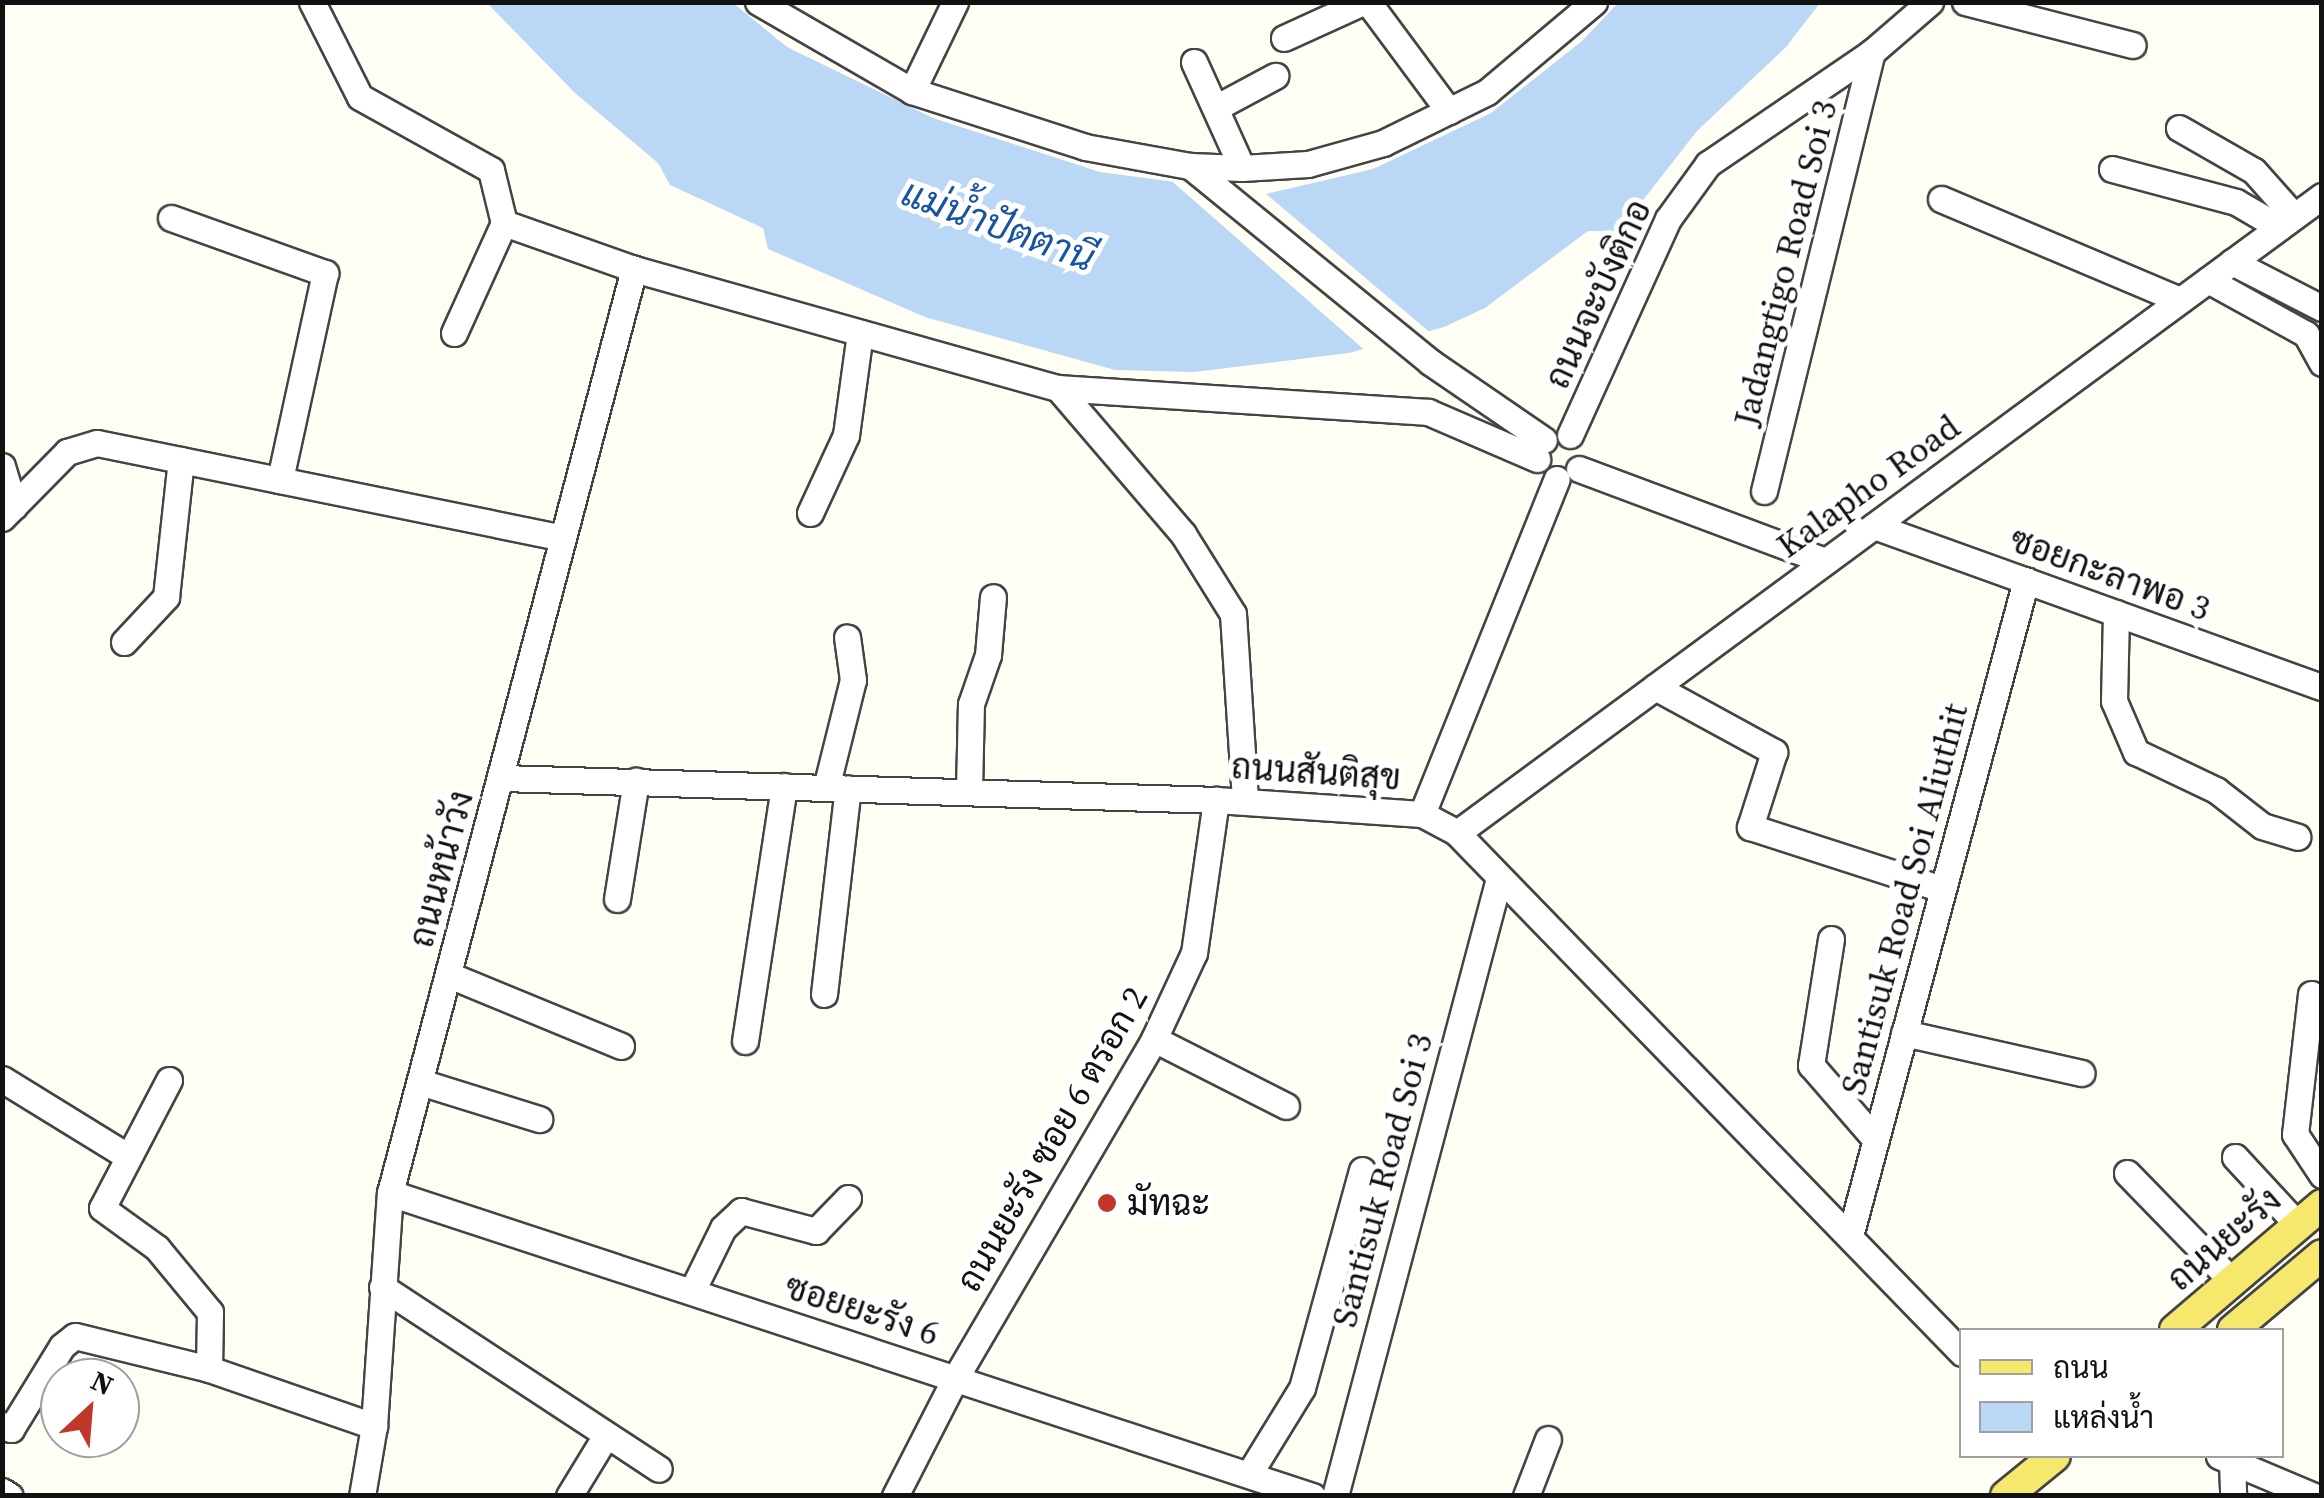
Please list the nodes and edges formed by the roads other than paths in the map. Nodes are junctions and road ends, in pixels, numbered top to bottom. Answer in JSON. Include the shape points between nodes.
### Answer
{"nodes":[{"id":1,"x":312,"y":2,"type":"edge"},
{"id":2,"x":758,"y":2,"type":"edge"},
{"id":3,"x":955,"y":2,"type":"edge"},
{"id":4,"x":1366,"y":2,"type":"edge"},
{"id":5,"x":1594,"y":2,"type":"edge"},
{"id":6,"x":1930,"y":2,"type":"edge"},
{"id":7,"x":1965,"y":2,"type":"edge"},
{"id":8,"x":1284,"y":38,"type":"dead end"},
{"id":9,"x":2133,"y":45,"type":"dead end"},
{"id":10,"x":1872,"y":52,"type":"junction"},
{"id":11,"x":1194,"y":62,"type":"dead end"},
{"id":12,"x":1275,"y":76,"type":"dead end"},
{"id":13,"x":912,"y":92,"type":"junction"},
{"id":14,"x":1219,"y":106,"type":"junction"},
{"id":15,"x":1449,"y":111,"type":"junction"},
{"id":16,"x":2180,"y":128,"type":"dead end"},
{"id":17,"x":1242,"y":168,"type":"junction"},
{"id":18,"x":2112,"y":169,"type":"dead end"},
{"id":19,"x":1198,"y":173,"type":"junction"},
{"id":20,"x":2322,"y":196,"type":"edge"},
{"id":21,"x":1941,"y":199,"type":"dead end"},
{"id":22,"x":171,"y":218,"type":"dead end"},
{"id":23,"x":2287,"y":222,"type":"junction"},
{"id":24,"x":504,"y":223,"type":"junction"},
{"id":25,"x":2232,"y":262,"type":"junction"},
{"id":26,"x":634,"y":269,"type":"junction"},
{"id":27,"x":2208,"y":280,"type":"junction"},
{"id":28,"x":2180,"y":300,"type":"junction"},
{"id":29,"x":2322,"y":308,"type":"edge"},
{"id":30,"x":454,"y":333,"type":"dead end"},
{"id":31,"x":860,"y":334,"type":"junction"},
{"id":32,"x":2322,"y":363,"type":"edge"},
{"id":33,"x":1453,"y":379,"type":"junction"},
{"id":34,"x":1058,"y":388,"type":"junction"},
{"id":35,"x":1428,"y":412,"type":"junction"},
{"id":36,"x":1570,"y":435,"type":"junction"},
{"id":37,"x":1540,"y":449,"type":"junction"},
{"id":38,"x":181,"y":460,"type":"junction"},
{"id":39,"x":2,"y":466,"type":"edge"},
{"id":40,"x":1568,"y":474,"type":"junction"},
{"id":41,"x":280,"y":480,"type":"junction"},
{"id":42,"x":1764,"y":491,"type":"dead end"},
{"id":43,"x":8,"y":512,"type":"edge"},
{"id":44,"x":810,"y":513,"type":"dead end"},
{"id":45,"x":1874,"y":526,"type":"junction"},
{"id":46,"x":559,"y":537,"type":"junction"},
{"id":47,"x":1825,"y":562,"type":"junction"},
{"id":48,"x":2026,"y":580,"type":"junction"},
{"id":49,"x":993,"y":597,"type":"dead end"},
{"id":50,"x":2116,"y":613,"type":"junction"},
{"id":51,"x":848,"y":637,"type":"dead end"},
{"id":52,"x":124,"y":642,"type":"dead end"},
{"id":53,"x":1655,"y":687,"type":"junction"},
{"id":54,"x":2322,"y":688,"type":"edge"},
{"id":55,"x":502,"y":778,"type":"junction"},
{"id":56,"x":636,"y":782,"type":"junction"},
{"id":57,"x":784,"y":786,"type":"junction"},
{"id":58,"x":837,"y":788,"type":"junction"},
{"id":59,"x":969,"y":792,"type":"junction"},
{"id":60,"x":1216,"y":800,"type":"junction"},
{"id":61,"x":1244,"y":802,"type":"junction"},
{"id":62,"x":1422,"y":814,"type":"junction"},
{"id":63,"x":1457,"y":833,"type":"junction"},
{"id":64,"x":2296,"y":837,"type":"dead end"},
{"id":65,"x":1498,"y":882,"type":"junction"},
{"id":66,"x":1942,"y":888,"type":"junction"},
{"id":67,"x":617,"y":899,"type":"dead end"},
{"id":68,"x":1831,"y":938,"type":"dead end"},
{"id":69,"x":449,"y":975,"type":"junction"},
{"id":70,"x":824,"y":994,"type":"dead end"},
{"id":71,"x":2311,"y":994,"type":"dead end"},
{"id":72,"x":1904,"y":1033,"type":"junction"},
{"id":73,"x":1154,"y":1039,"type":"junction"},
{"id":74,"x":745,"y":1041,"type":"dead end"},
{"id":75,"x":621,"y":1046,"type":"dead end"},
{"id":76,"x":2082,"y":1072,"type":"dead end"},
{"id":77,"x":2,"y":1080,"type":"edge"},
{"id":78,"x":169,"y":1080,"type":"dead end"},
{"id":79,"x":420,"y":1082,"type":"junction"},
{"id":80,"x":1286,"y":1106,"type":"dead end"},
{"id":81,"x":539,"y":1119,"type":"dead end"},
{"id":82,"x":1876,"y":1140,"type":"junction"},
{"id":83,"x":127,"y":1156,"type":"junction"},
{"id":84,"x":2236,"y":1157,"type":"dead end"},
{"id":85,"x":1362,"y":1170,"type":"dead end"},
{"id":86,"x":2127,"y":1173,"type":"dead end"},
{"id":87,"x":2322,"y":1174,"type":"edge"},
{"id":88,"x":390,"y":1193,"type":"junction"},
{"id":89,"x":848,"y":1198,"type":"dead end"},
{"id":90,"x":2322,"y":1205,"type":"edge"},
{"id":91,"x":2298,"y":1225,"type":"junction"},
{"id":92,"x":1850,"y":1236,"type":"junction"},
{"id":93,"x":2322,"y":1255,"type":"edge"},
{"id":94,"x":2232,"y":1282,"type":"junction"},
{"id":95,"x":382,"y":1287,"type":"junction"},
{"id":96,"x":692,"y":1290,"type":"junction"},
{"id":97,"x":2176,"y":1328,"type":"edge"},
{"id":98,"x":2235,"y":1328,"type":"edge"},
{"id":99,"x":1959,"y":1350,"type":"edge"},
{"id":100,"x":209,"y":1369,"type":"junction"},
{"id":101,"x":956,"y":1377,"type":"junction"},
{"id":102,"x":374,"y":1426,"type":"junction"},
{"id":103,"x":7,"y":1427,"type":"edge"},
{"id":104,"x":605,"y":1436,"type":"junction"},
{"id":105,"x":1548,"y":1439,"type":"dead end"},
{"id":106,"x":2,"y":1455,"type":"edge"},
{"id":107,"x":2053,"y":1458,"type":"edge"},
{"id":108,"x":2226,"y":1458,"type":"edge"},
{"id":109,"x":658,"y":1470,"type":"dead end"},
{"id":110,"x":1249,"y":1474,"type":"junction"},
{"id":111,"x":2,"y":1490,"type":"edge"},
{"id":112,"x":10,"y":1496,"type":"edge"},
{"id":113,"x":362,"y":1496,"type":"edge"},
{"id":114,"x":569,"y":1496,"type":"edge"},
{"id":115,"x":894,"y":1496,"type":"edge"},
{"id":116,"x":1312,"y":1496,"type":"edge"},
{"id":117,"x":1335,"y":1496,"type":"edge"},
{"id":118,"x":1526,"y":1496,"type":"edge"},
{"id":119,"x":2006,"y":1496,"type":"edge"},
{"id":120,"x":2232,"y":1496,"type":"edge"},
{"id":121,"x":2314,"y":1496,"type":"edge"}],
"edges":[{"from":1,"to":24,"type":"street","via":[[360,97],[491,170]]},
{"from":2,"to":13,"type":"street"},
{"from":3,"to":13,"type":"street"},
{"from":4,"to":8,"type":"street"},
{"from":4,"to":15,"type":"street"},
{"from":5,"to":15,"type":"street","via":[[1487,92]]},
{"from":6,"to":10,"type":"street","name":"ถนนจะบังติกอ"},
{"from":7,"to":9,"type":"street"},
{"from":10,"to":36,"type":"street","name":"ถนนจะบังติกอ","via":[[1708,164],[1668,219]]},
{"from":10,"to":42,"type":"street","name":"Jadangtigo Road Soi 3"},
{"from":11,"to":14,"type":"street"},
{"from":12,"to":14,"type":"street"},
{"from":13,"to":19,"type":"street","via":[[1084,147]]},
{"from":14,"to":17,"type":"street"},
{"from":15,"to":17,"type":"street","via":[[1383,142],[1308,164]]},
{"from":16,"to":23,"type":"street","via":[[2254,171]]},
{"from":17,"to":19,"type":"street"},
{"from":18,"to":23,"type":"street"},
{"from":19,"to":33,"type":"street"},
{"from":20,"to":23,"type":"street","name":"Kalapho Road"},
{"from":21,"to":28,"type":"street"},
{"from":22,"to":41,"type":"street","via":[[326,273]]},
{"from":23,"to":25,"type":"street","name":"Kalapho Road"},
{"from":24,"to":26,"type":"street"},
{"from":24,"to":30,"type":"street"},
{"from":25,"to":27,"type":"street","name":"Kalapho Road"},
{"from":25,"to":29,"type":"street"},
{"from":26,"to":31,"type":"street"},
{"from":26,"to":46,"type":"street","name":"ถนนหน้าวัง"},
{"from":27,"to":28,"type":"street","name":"Kalapho Road"},
{"from":27,"to":32,"type":"street","via":[[2306,334]]},
{"from":28,"to":45,"type":"street","name":"Kalapho Road"},
{"from":31,"to":34,"type":"street"},
{"from":31,"to":44,"type":"street","via":[[846,435]]},
{"from":33,"to":35,"type":"street"},
{"from":33,"to":37,"type":"street"},
{"from":34,"to":35,"type":"street"},
{"from":34,"to":61,"type":"street","via":[[1183,534],[1233,614]]},
{"from":35,"to":37,"type":"street"},
{"from":36,"to":37,"type":"street"},
{"from":36,"to":40,"type":"street","via":[[1581,446]]},
{"from":37,"to":40,"type":"street"},
{"from":38,"to":41,"type":"street"},
{"from":38,"to":43,"type":"street","via":[[80,445]]},
{"from":38,"to":52,"type":"street","via":[[166,597]]},
{"from":39,"to":43,"type":"street"},
{"from":40,"to":47,"type":"street"},
{"from":40,"to":62,"type":"street"},
{"from":41,"to":46,"type":"street"},
{"from":45,"to":47,"type":"street","name":"Kalapho Road"},
{"from":45,"to":48,"type":"street","name":"ซอยกะลาพอ 3"},
{"from":46,"to":55,"type":"street","name":"ถนนหน้าวัง"},
{"from":47,"to":53,"type":"street","name":"Kalapho Road"},
{"from":48,"to":50,"type":"street","name":"ซอยกะลาพอ 3"},
{"from":48,"to":66,"type":"street","name":"Santisuk Road Soi Aliuthit"},
{"from":49,"to":59,"type":"street","via":[[988,655],[971,704]]},
{"from":50,"to":54,"type":"street","name":"ซอยกะลาพอ 3"},
{"from":50,"to":64,"type":"street","via":[[2114,702],[2136,752],[2216,790],[2262,826]]},
{"from":51,"to":58,"type":"street","via":[[853,680]]},
{"from":53,"to":63,"type":"street","name":"Kalapho Road"},
{"from":53,"to":66,"type":"street","via":[[1774,752],[1750,827]]},
{"from":55,"to":56,"type":"street","name":"ถนนสันติสุข"},
{"from":55,"to":69,"type":"street","name":"ถนนหน้าวัง"},
{"from":56,"to":57,"type":"street","name":"ถนนสันติสุข"},
{"from":56,"to":67,"type":"street"},
{"from":57,"to":58,"type":"street","name":"ถนนสันติสุข"},
{"from":57,"to":74,"type":"street"},
{"from":58,"to":59,"type":"street","name":"ถนนสันติสุข"},
{"from":58,"to":70,"type":"street"},
{"from":59,"to":60,"type":"street","name":"ถนนสันติสุข"},
{"from":60,"to":61,"type":"street","name":"ถนนสันติสุข"},
{"from":60,"to":73,"type":"street","name":"ถนนยะรัง ซอย 6 ตรอก 2","via":[[1194,953]]},
{"from":61,"to":62,"type":"street","name":"ถนนสันติสุข"},
{"from":62,"to":63,"type":"street","name":"ถนนสันติสุข"},
{"from":63,"to":65,"type":"street","name":"ถนนสันติสุข"},
{"from":65,"to":92,"type":"street","name":"ถนนสันติสุข"},
{"from":65,"to":117,"type":"street","name":"Santisuk Road Soi 3"},
{"from":66,"to":72,"type":"street","name":"Santisuk Road Soi Aliuthit"},
{"from":68,"to":82,"type":"street","via":[[1811,1065]]},
{"from":69,"to":75,"type":"street"},
{"from":69,"to":79,"type":"street","name":"ถนนหน้าวัง"},
{"from":71,"to":87,"type":"street","via":[[2295,1134]]},
{"from":72,"to":76,"type":"street"},
{"from":72,"to":82,"type":"street","name":"Santisuk Road Soi Aliuthit"},
{"from":73,"to":80,"type":"street"},
{"from":73,"to":101,"type":"street","name":"ถนนยะรัง ซอย 6 ตรอก 2"},
{"from":77,"to":83,"type":"street"},
{"from":78,"to":83,"type":"street"},
{"from":79,"to":81,"type":"street"},
{"from":79,"to":88,"type":"street","name":"ถนนหน้าวัง"},
{"from":82,"to":92,"type":"street","name":"Santisuk Road Soi Aliuthit"},
{"from":83,"to":100,"type":"street","via":[[102,1208],[157,1248],[210,1312]]},
{"from":84,"to":91,"type":"street"},
{"from":85,"to":110,"type":"street","via":[[1302,1388]]},
{"from":86,"to":94,"type":"street"},
{"from":88,"to":95,"type":"street","name":"ถนนหน้าวัง"},
{"from":88,"to":96,"type":"street","name":"ซอยยะรัง 6"},
{"from":89,"to":96,"type":"street","via":[[816,1231],[740,1211],[723,1228]]},
{"from":90,"to":91,"type":"main road","name":"ถนนยะรัง"},
{"from":91,"to":94,"type":"main road","name":"ถนนยะรัง"},
{"from":92,"to":99,"type":"street","name":"ถนนสันติสุข"},
{"from":93,"to":98,"type":"main road"},
{"from":94,"to":97,"type":"main road","name":"ถนนยะรัง"},
{"from":95,"to":102,"type":"street","name":"ถนนหน้าวัง"},
{"from":95,"to":104,"type":"street"},
{"from":96,"to":101,"type":"street","name":"ซอยยะรัง 6"},
{"from":100,"to":102,"type":"street"},
{"from":100,"to":103,"type":"street","via":[[76,1336],[62,1346]]},
{"from":101,"to":110,"type":"street","name":"ซอยยะรัง 6"},
{"from":101,"to":115,"type":"street","name":"ถนนยะรัง ซอย 6 ตรอก 2"},
{"from":102,"to":113,"type":"street","name":"ถนนหน้าวัง"},
{"from":103,"to":106,"type":"street"},
{"from":104,"to":109,"type":"street"},
{"from":104,"to":114,"type":"street"},
{"from":105,"to":118,"type":"street"},
{"from":107,"to":119,"type":"main road"},
{"from":108,"to":120,"type":"street"},
{"from":108,"to":121,"type":"street"},
{"from":110,"to":116,"type":"street","name":"ซอยยะรัง 6"},
{"from":111,"to":112,"type":"street"}]}
